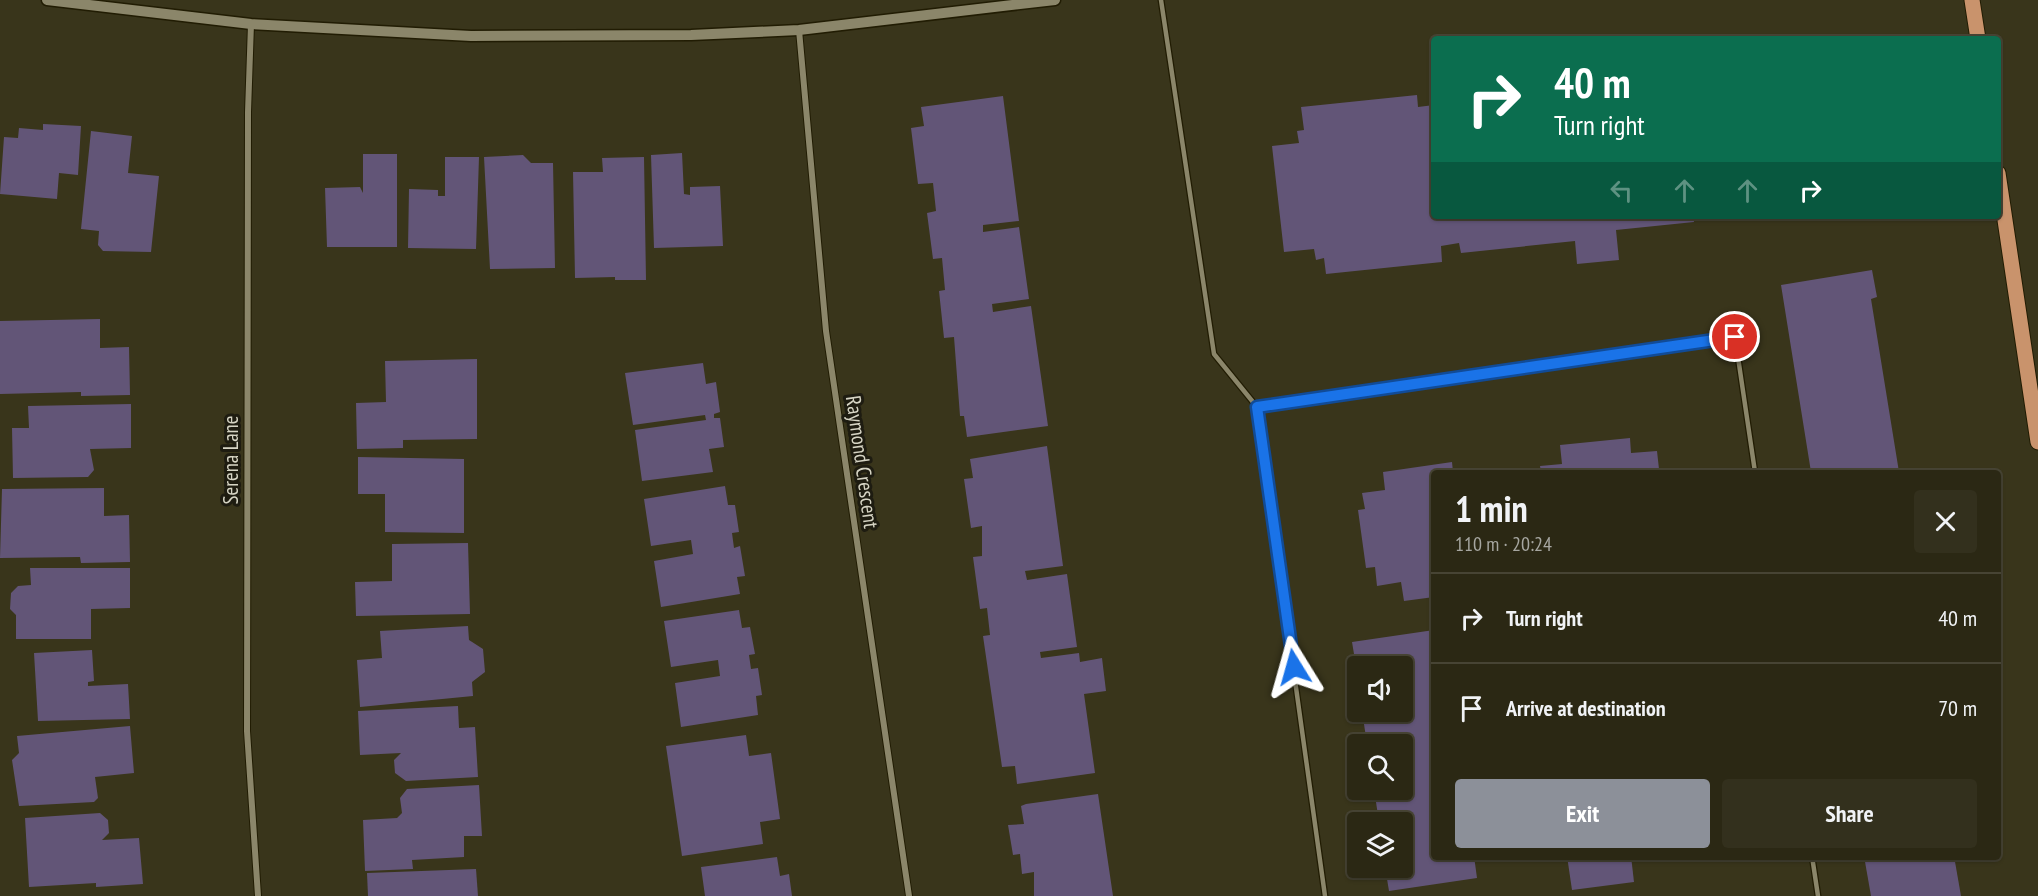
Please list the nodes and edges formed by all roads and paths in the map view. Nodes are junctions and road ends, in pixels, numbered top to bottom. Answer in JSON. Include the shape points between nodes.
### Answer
{"nodes":[{"id":1,"x":47,"y":0,"type":"edge"},
{"id":2,"x":1055,"y":0,"type":"edge"},
{"id":3,"x":1161,"y":0,"type":"edge"},
{"id":4,"x":1972,"y":0,"type":"edge"},
{"id":5,"x":250,"y":24,"type":"junction"},
{"id":6,"x":800,"y":30,"type":"junction"},
{"id":7,"x":1978,"y":36,"type":"edge"},
{"id":8,"x":2001,"y":193,"type":"edge"},
{"id":9,"x":1257,"y":407,"type":"junction"},
{"id":10,"x":2038,"y":442,"type":"edge"},
{"id":11,"x":1755,"y":470,"type":"edge"},
{"id":12,"x":1813,"y":860,"type":"edge"},
{"id":13,"x":258,"y":896,"type":"edge"},
{"id":14,"x":909,"y":896,"type":"edge"},
{"id":15,"x":1325,"y":896,"type":"edge"},
{"id":16,"x":1818,"y":896,"type":"edge"}],
"edges":[{"from":1,"to":5,"type":"street"},
{"from":2,"to":6,"type":"street"},
{"from":3,"to":9,"type":"lane","via":[[1214,354]]},
{"from":4,"to":7,"type":"main road"},
{"from":5,"to":6,"type":"street","via":[[471,36],[691,35]]},
{"from":5,"to":13,"type":"street","name":"Serena Lane","via":[[247,731]]},
{"from":6,"to":14,"type":"street","name":"Raymond Crescent","via":[[826,331]]},
{"from":8,"to":10,"type":"main road"},
{"from":9,"to":11,"type":"lane","via":[[1735,337]]},
{"from":9,"to":15,"type":"lane"},
{"from":12,"to":16,"type":"lane"}]}
